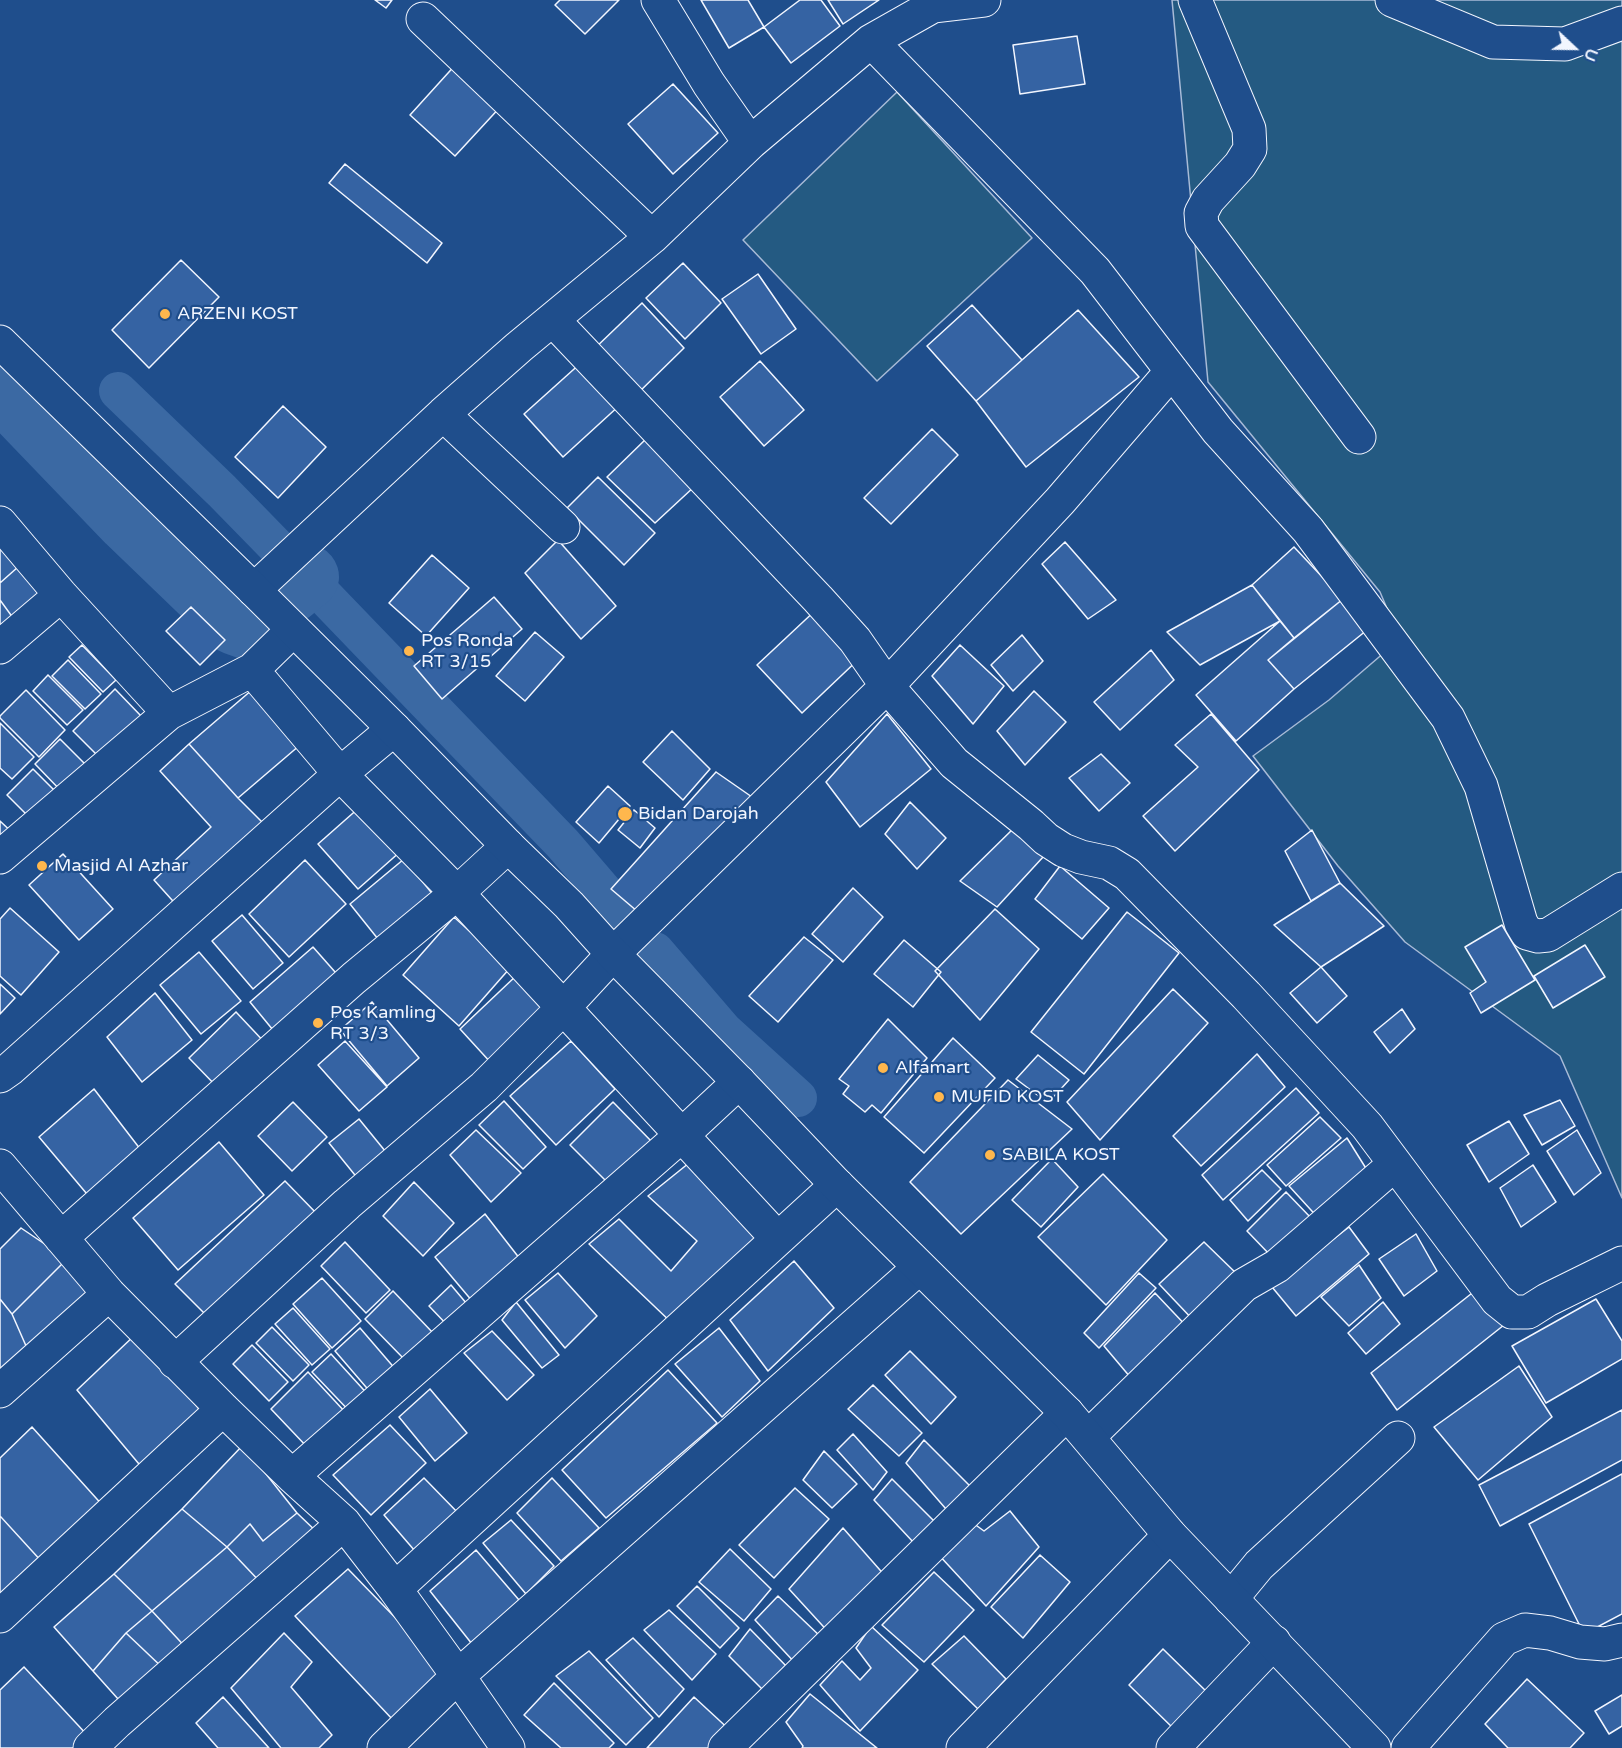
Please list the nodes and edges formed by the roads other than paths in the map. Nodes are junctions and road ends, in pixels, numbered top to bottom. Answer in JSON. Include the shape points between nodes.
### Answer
{"nodes":[{"id":1,"x":658,"y":0,"type":"edge"},
{"id":2,"x":984,"y":0,"type":"edge"},
{"id":3,"x":1195,"y":0,"type":"edge"},
{"id":4,"x":1392,"y":0,"type":"edge"},
{"id":5,"x":931,"y":3,"type":"edge"},
{"id":6,"x":423,"y":19,"type":"dead end"},
{"id":7,"x":1622,"y":23,"type":"edge"},
{"id":8,"x":871,"y":41,"type":"junction"},
{"id":9,"x":750,"y":142,"type":"junction"},
{"id":10,"x":652,"y":237,"type":"junction"},
{"id":11,"x":553,"y":320,"type":"junction"},
{"id":12,"x":0,"y":342,"type":"edge"},
{"id":13,"x":1172,"y":371,"type":"junction"},
{"id":14,"x":443,"y":414,"type":"junction"},
{"id":15,"x":1359,"y":437,"type":"dead end"},
{"id":16,"x":0,"y":523,"type":"edge"},
{"id":17,"x":563,"y":526,"type":"dead end"},
{"id":18,"x":266,"y":580,"type":"junction"},
{"id":19,"x":60,"y":595,"type":"junction"},
{"id":20,"x":293,"y":630,"type":"junction"},
{"id":21,"x":0,"y":647,"type":"edge"},
{"id":22,"x":252,"y":670,"type":"junction"},
{"id":23,"x":887,"y":686,"type":"junction"},
{"id":24,"x":169,"y":713,"type":"junction"},
{"id":25,"x":394,"y":729,"type":"junction"},
{"id":26,"x":340,"y":774,"type":"junction"},
{"id":27,"x":508,"y":846,"type":"junction"},
{"id":28,"x":0,"y":857,"type":"edge"},
{"id":29,"x":1622,"y":889,"type":"edge"},
{"id":30,"x":457,"y":893,"type":"junction"},
{"id":31,"x":613,"y":954,"type":"junction"},
{"id":32,"x":563,"y":1008,"type":"junction"},
{"id":33,"x":0,"y":1076,"type":"edge"},
{"id":34,"x":739,"y":1082,"type":"junction"},
{"id":35,"x":682,"y":1135,"type":"junction"},
{"id":36,"x":1395,"y":1164,"type":"junction"},
{"id":37,"x":1,"y":1169,"type":"edge"},
{"id":38,"x":837,"y":1185,"type":"junction"},
{"id":39,"x":61,"y":1238,"type":"junction"},
{"id":40,"x":778,"y":1239,"type":"junction"},
{"id":41,"x":1622,"y":1263,"type":"edge"},
{"id":42,"x":919,"y":1268,"type":"junction"},
{"id":43,"x":109,"y":1294,"type":"junction"},
{"id":44,"x":175,"y":1362,"type":"junction"},
{"id":45,"x":0,"y":1391,"type":"edge"},
{"id":46,"x":223,"y":1409,"type":"junction"},
{"id":47,"x":1067,"y":1413,"type":"junction"},
{"id":48,"x":1088,"y":1437,"type":"junction"},
{"id":49,"x":1398,"y":1438,"type":"dead end"},
{"id":50,"x":292,"y":1476,"type":"junction"},
{"id":51,"x":344,"y":1523,"type":"junction"},
{"id":52,"x":1170,"y":1535,"type":"junction"},
{"id":53,"x":395,"y":1589,"type":"junction"},
{"id":54,"x":1231,"y":1599,"type":"junction"},
{"id":55,"x":0,"y":1616,"type":"edge"},
{"id":56,"x":1622,"y":1640,"type":"edge"},
{"id":57,"x":1274,"y":1642,"type":"junction"},
{"id":58,"x":458,"y":1676,"type":"junction"},
{"id":59,"x":90,"y":1748,"type":"edge"},
{"id":60,"x":384,"y":1748,"type":"edge"},
{"id":61,"x":508,"y":1748,"type":"edge"},
{"id":62,"x":725,"y":1748,"type":"edge"},
{"id":63,"x":963,"y":1748,"type":"edge"},
{"id":64,"x":1173,"y":1748,"type":"edge"},
{"id":65,"x":1374,"y":1748,"type":"edge"},
{"id":66,"x":1408,"y":1748,"type":"edge"}],
"edges":[{"from":1,"to":9,"type":"main road"},
{"from":2,"to":5,"type":"main road"},
{"from":3,"to":15,"type":"main road","via":[[1249,129],[1250,149],[1208,200],[1201,213],[1202,226]]},
{"from":4,"to":7,"type":"main road","via":[[1493,42],[1564,44]]},
{"from":5,"to":8,"type":"main road"},
{"from":6,"to":10,"type":"main road"},
{"from":8,"to":9,"type":"main road"},
{"from":8,"to":13,"type":"main road","via":[[1095,272]]},
{"from":9,"to":10,"type":"main road"},
{"from":10,"to":11,"type":"main road"},
{"from":11,"to":14,"type":"main road"},
{"from":11,"to":23,"type":"main road","via":[[826,607]]},
{"from":12,"to":18,"type":"main road"},
{"from":13,"to":23,"type":"main road","via":[[1060,501]]},
{"from":13,"to":29,"type":"main road","via":[[1218,431],[1308,530],[1448,718],[1481,786],[1527,933],[1548,935]]},
{"from":14,"to":17,"type":"main road"},
{"from":14,"to":18,"type":"main road"},
{"from":16,"to":19,"type":"main road"},
{"from":18,"to":20,"type":"main road"},
{"from":19,"to":21,"type":"main road"},
{"from":19,"to":24,"type":"main road"},
{"from":20,"to":22,"type":"main road"},
{"from":20,"to":25,"type":"main road"},
{"from":22,"to":24,"type":"main road"},
{"from":22,"to":26,"type":"main road"},
{"from":23,"to":31,"type":"main road"},
{"from":23,"to":36,"type":"main road","via":[[954,763],[1046,839],[1063,850],[1109,863],[1127,874],[1299,1050],[1367,1126]]},
{"from":24,"to":28,"type":"main road"},
{"from":25,"to":26,"type":"main road"},
{"from":25,"to":27,"type":"main road"},
{"from":26,"to":30,"type":"main road"},
{"from":26,"to":33,"type":"main road"},
{"from":27,"to":30,"type":"main road"},
{"from":27,"to":31,"type":"main road"},
{"from":30,"to":32,"type":"main road"},
{"from":30,"to":39,"type":"main road","via":[[354,978]]},
{"from":31,"to":32,"type":"main road"},
{"from":31,"to":34,"type":"main road"},
{"from":32,"to":35,"type":"main road"},
{"from":32,"to":44,"type":"main road","via":[[484,1087],[347,1204]]},
{"from":34,"to":35,"type":"main road"},
{"from":34,"to":38,"type":"main road"},
{"from":35,"to":40,"type":"main road"},
{"from":35,"to":50,"type":"main road"},
{"from":36,"to":41,"type":"main road","via":[[1497,1300],[1512,1312],[1528,1312]]},
{"from":36,"to":48,"type":"main road","via":[[1277,1266],[1244,1285]]},
{"from":37,"to":39,"type":"main road"},
{"from":38,"to":40,"type":"main road"},
{"from":38,"to":42,"type":"main road"},
{"from":39,"to":43,"type":"main road"},
{"from":40,"to":53,"type":"main road"},
{"from":42,"to":47,"type":"main road"},
{"from":42,"to":58,"type":"main road"},
{"from":43,"to":44,"type":"main road"},
{"from":43,"to":45,"type":"main road"},
{"from":44,"to":46,"type":"main road"},
{"from":46,"to":50,"type":"main road"},
{"from":46,"to":55,"type":"main road"},
{"from":47,"to":48,"type":"main road"},
{"from":47,"to":62,"type":"main road"},
{"from":48,"to":52,"type":"main road"},
{"from":49,"to":54,"type":"main road","via":[[1259,1565]]},
{"from":50,"to":51,"type":"main road"},
{"from":51,"to":53,"type":"main road"},
{"from":51,"to":59,"type":"main road"},
{"from":52,"to":54,"type":"main road"},
{"from":52,"to":63,"type":"main road"},
{"from":53,"to":58,"type":"main road"},
{"from":54,"to":57,"type":"main road"},
{"from":56,"to":66,"type":"main road","via":[[1605,1644],[1580,1642],[1525,1630],[1504,1639]]},
{"from":57,"to":64,"type":"main road"},
{"from":57,"to":65,"type":"main road"},
{"from":58,"to":60,"type":"main road"},
{"from":58,"to":61,"type":"main road"}]}
